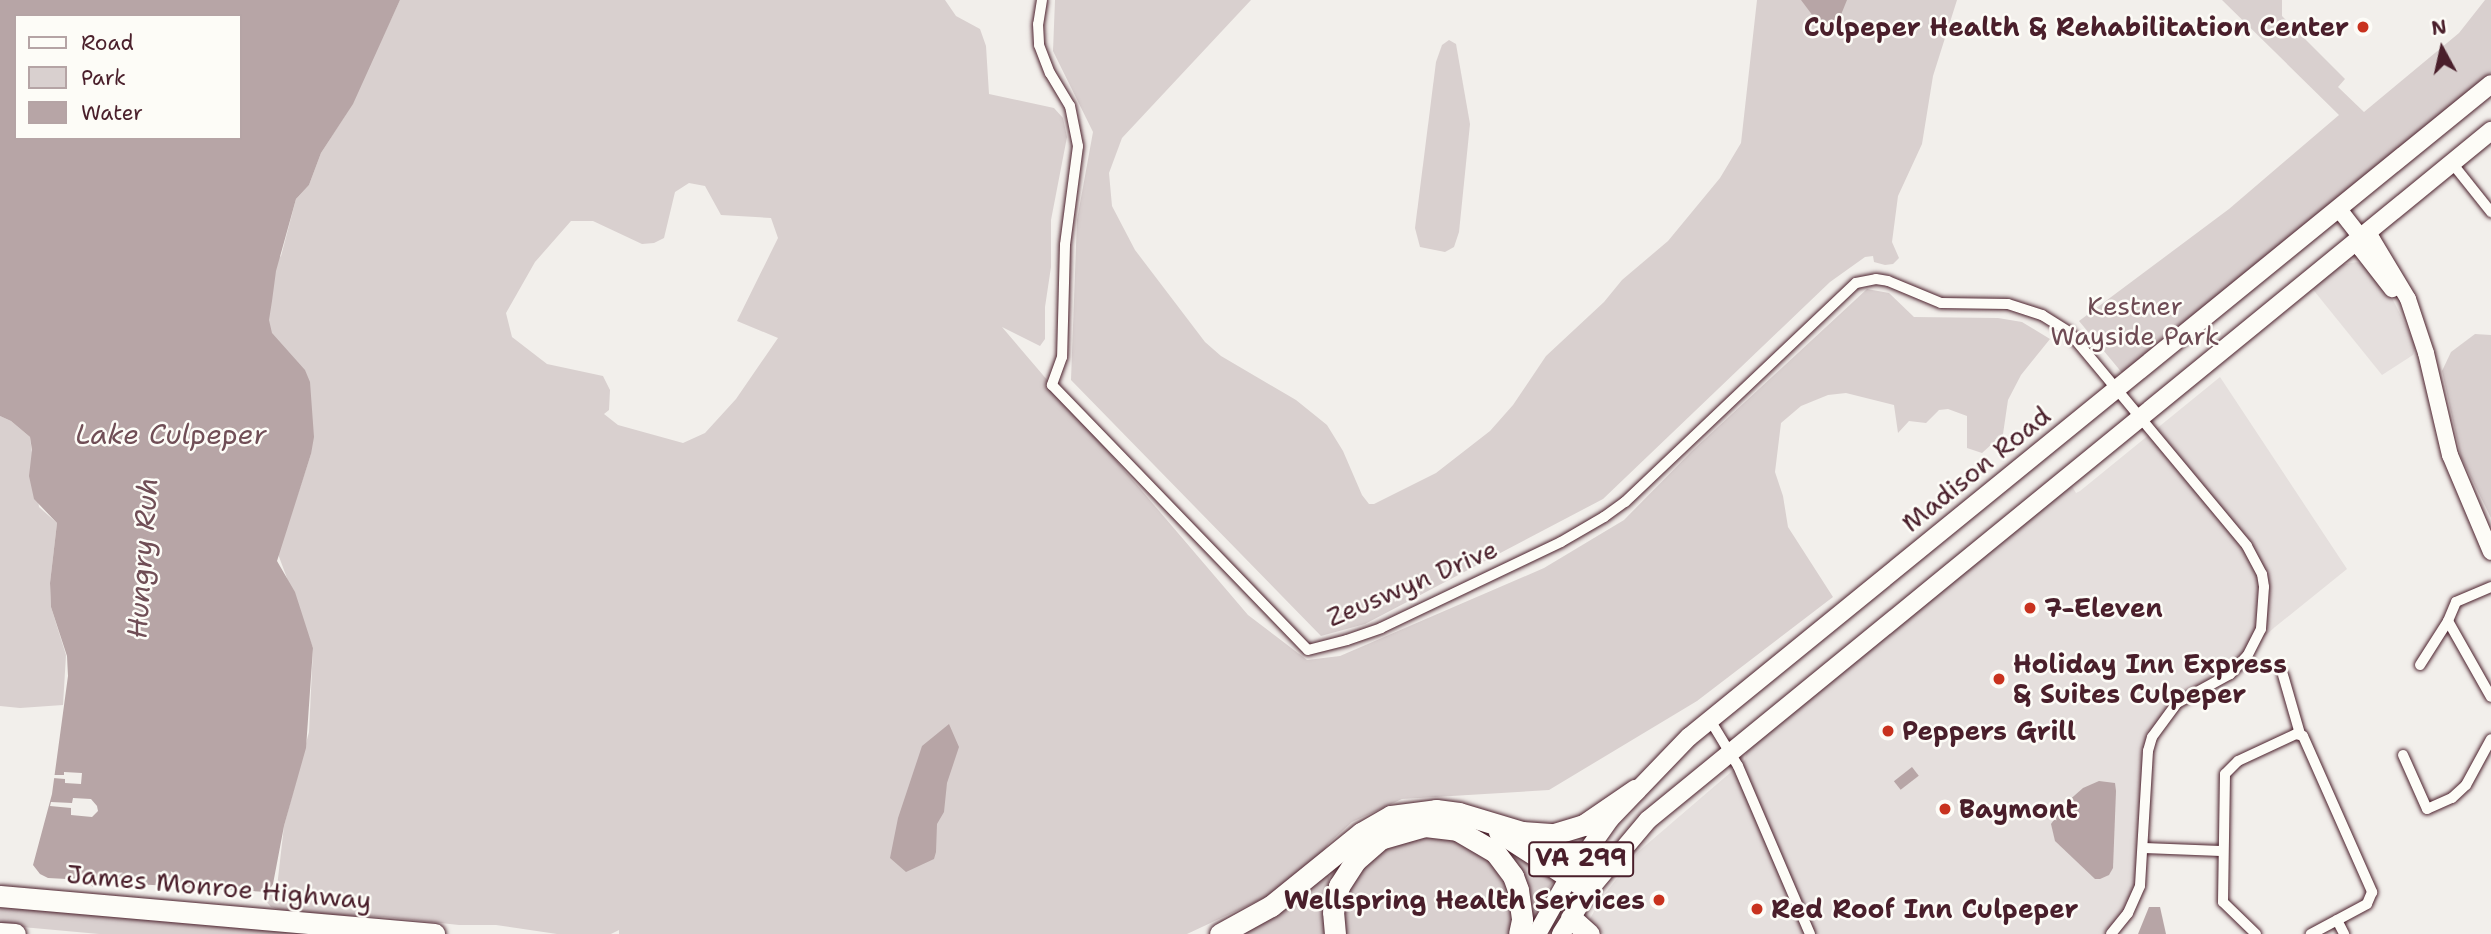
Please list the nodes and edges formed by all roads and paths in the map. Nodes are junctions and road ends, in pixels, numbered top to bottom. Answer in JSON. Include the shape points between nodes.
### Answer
{"nodes":[{"id":1,"x":1042,"y":0,"type":"edge"},
{"id":2,"x":2491,"y":84,"type":"edge"},
{"id":3,"x":2491,"y":131,"type":"edge"},
{"id":4,"x":2452,"y":163,"type":"junction"},
{"id":5,"x":2338,"y":208,"type":"junction"},
{"id":6,"x":2491,"y":212,"type":"edge"},
{"id":7,"x":2361,"y":237,"type":"junction"},
{"id":8,"x":2117,"y":388,"type":"junction"},
{"id":9,"x":2141,"y":417,"type":"junction"},
{"id":10,"x":2491,"y":552,"type":"edge"},
{"id":11,"x":2491,"y":587,"type":"edge"},
{"id":12,"x":2448,"y":621,"type":"junction"},
{"id":13,"x":2420,"y":665,"type":"dead end"},
{"id":14,"x":2283,"y":675,"type":"dead end"},
{"id":15,"x":2491,"y":697,"type":"edge"},
{"id":16,"x":1710,"y":720,"type":"junction"},
{"id":17,"x":2300,"y":734,"type":"junction"},
{"id":18,"x":2491,"y":739,"type":"edge"},
{"id":19,"x":1730,"y":752,"type":"junction"},
{"id":20,"x":2403,"y":755,"type":"dead end"},
{"id":21,"x":1635,"y":790,"type":"junction"},
{"id":22,"x":1477,"y":819,"type":"junction"},
{"id":23,"x":2143,"y":848,"type":"junction"},
{"id":24,"x":2222,"y":851,"type":"junction"},
{"id":25,"x":1569,"y":877,"type":"junction"},
{"id":26,"x":1589,"y":890,"type":"junction"},
{"id":27,"x":0,"y":896,"type":"edge"},
{"id":28,"x":2337,"y":920,"type":"junction"},
{"id":29,"x":1566,"y":926,"type":"edge"},
{"id":30,"x":0,"y":933,"type":"edge"},
{"id":31,"x":15,"y":934,"type":"edge"},
{"id":32,"x":434,"y":934,"type":"edge"},
{"id":33,"x":1220,"y":934,"type":"edge"},
{"id":34,"x":1335,"y":934,"type":"edge"},
{"id":35,"x":1519,"y":934,"type":"edge"},
{"id":36,"x":1537,"y":934,"type":"edge"},
{"id":37,"x":1589,"y":934,"type":"edge"},
{"id":38,"x":1810,"y":934,"type":"edge"},
{"id":39,"x":2111,"y":934,"type":"edge"},
{"id":40,"x":2256,"y":934,"type":"edge"},
{"id":41,"x":2311,"y":934,"type":"edge"},
{"id":42,"x":2344,"y":934,"type":"edge"}],
"edges":[{"from":1,"to":8,"type":"street","name":"Zeuswyn Drive","via":[[1039,45],[1070,106],[1078,146],[1065,245],[1061,368],[1052,384],[1308,650],[1381,628],[1604,517],[1847,288],[1866,279],[1888,281],[1941,303],[2008,304],[2042,315],[2069,332]]},
{"from":2,"to":5,"type":"main road","name":"Madison Road"},
{"from":3,"to":4,"type":"main road"},
{"from":4,"to":6,"type":"street"},
{"from":4,"to":7,"type":"main road"},
{"from":5,"to":7,"type":"street"},
{"from":5,"to":8,"type":"main road","name":"Madison Road"},
{"from":7,"to":9,"type":"main road"},
{"from":7,"to":10,"type":"street","via":[[2361,249],[2412,314],[2450,455]]},
{"from":8,"to":9,"type":"street"},
{"from":8,"to":16,"type":"main road","name":"Madison Road"},
{"from":9,"to":19,"type":"main road"},
{"from":9,"to":23,"type":"street","via":[[2247,546],[2262,574],[2265,603],[2261,629],[2247,656],[2230,674],[2177,703],[2152,737]]},
{"from":11,"to":12,"type":"street","via":[[2456,602]]},
{"from":12,"to":13,"type":"street"},
{"from":12,"to":15,"type":"street"},
{"from":14,"to":17,"type":"street"},
{"from":16,"to":19,"type":"street"},
{"from":16,"to":21,"type":"main road","name":"Madison Road"},
{"from":17,"to":24,"type":"street","via":[[2238,761],[2225,774]]},
{"from":17,"to":28,"type":"street","via":[[2372,892],[2367,904]]},
{"from":18,"to":20,"type":"street","via":[[2466,785],[2452,798],[2427,809]]},
{"from":19,"to":26,"type":"main road","via":[[1648,820]]},
{"from":19,"to":38,"type":"street"},
{"from":21,"to":22,"type":"highway","via":[[1584,825],[1561,833],[1522,832]]},
{"from":21,"to":25,"type":"main road","name":"Madison Road","number":"VA 299"},
{"from":22,"to":25,"type":"highway"},
{"from":22,"to":33,"type":"highway","via":[[1436,810],[1391,816],[1362,833],[1271,906]]},
{"from":23,"to":24,"type":"street"},
{"from":23,"to":39,"type":"street","via":[[2136,898]]},
{"from":24,"to":40,"type":"street","via":[[2224,902]]},
{"from":25,"to":26,"type":"highway"},
{"from":25,"to":36,"type":"main road","name":"Madison Road","number":"VA 299"},
{"from":26,"to":29,"type":"main road"},
{"from":27,"to":32,"type":"highway","name":"James Monroe Highway"},
{"from":28,"to":41,"type":"street"},
{"from":28,"to":42,"type":"street"},
{"from":29,"to":37,"type":"highway"},
{"from":30,"to":31,"type":"highway"},
{"from":34,"to":35,"type":"highway","via":[[1333,912],[1339,886],[1355,861],[1380,839],[1425,826],[1472,836],[1500,858],[1518,890]]}]}
